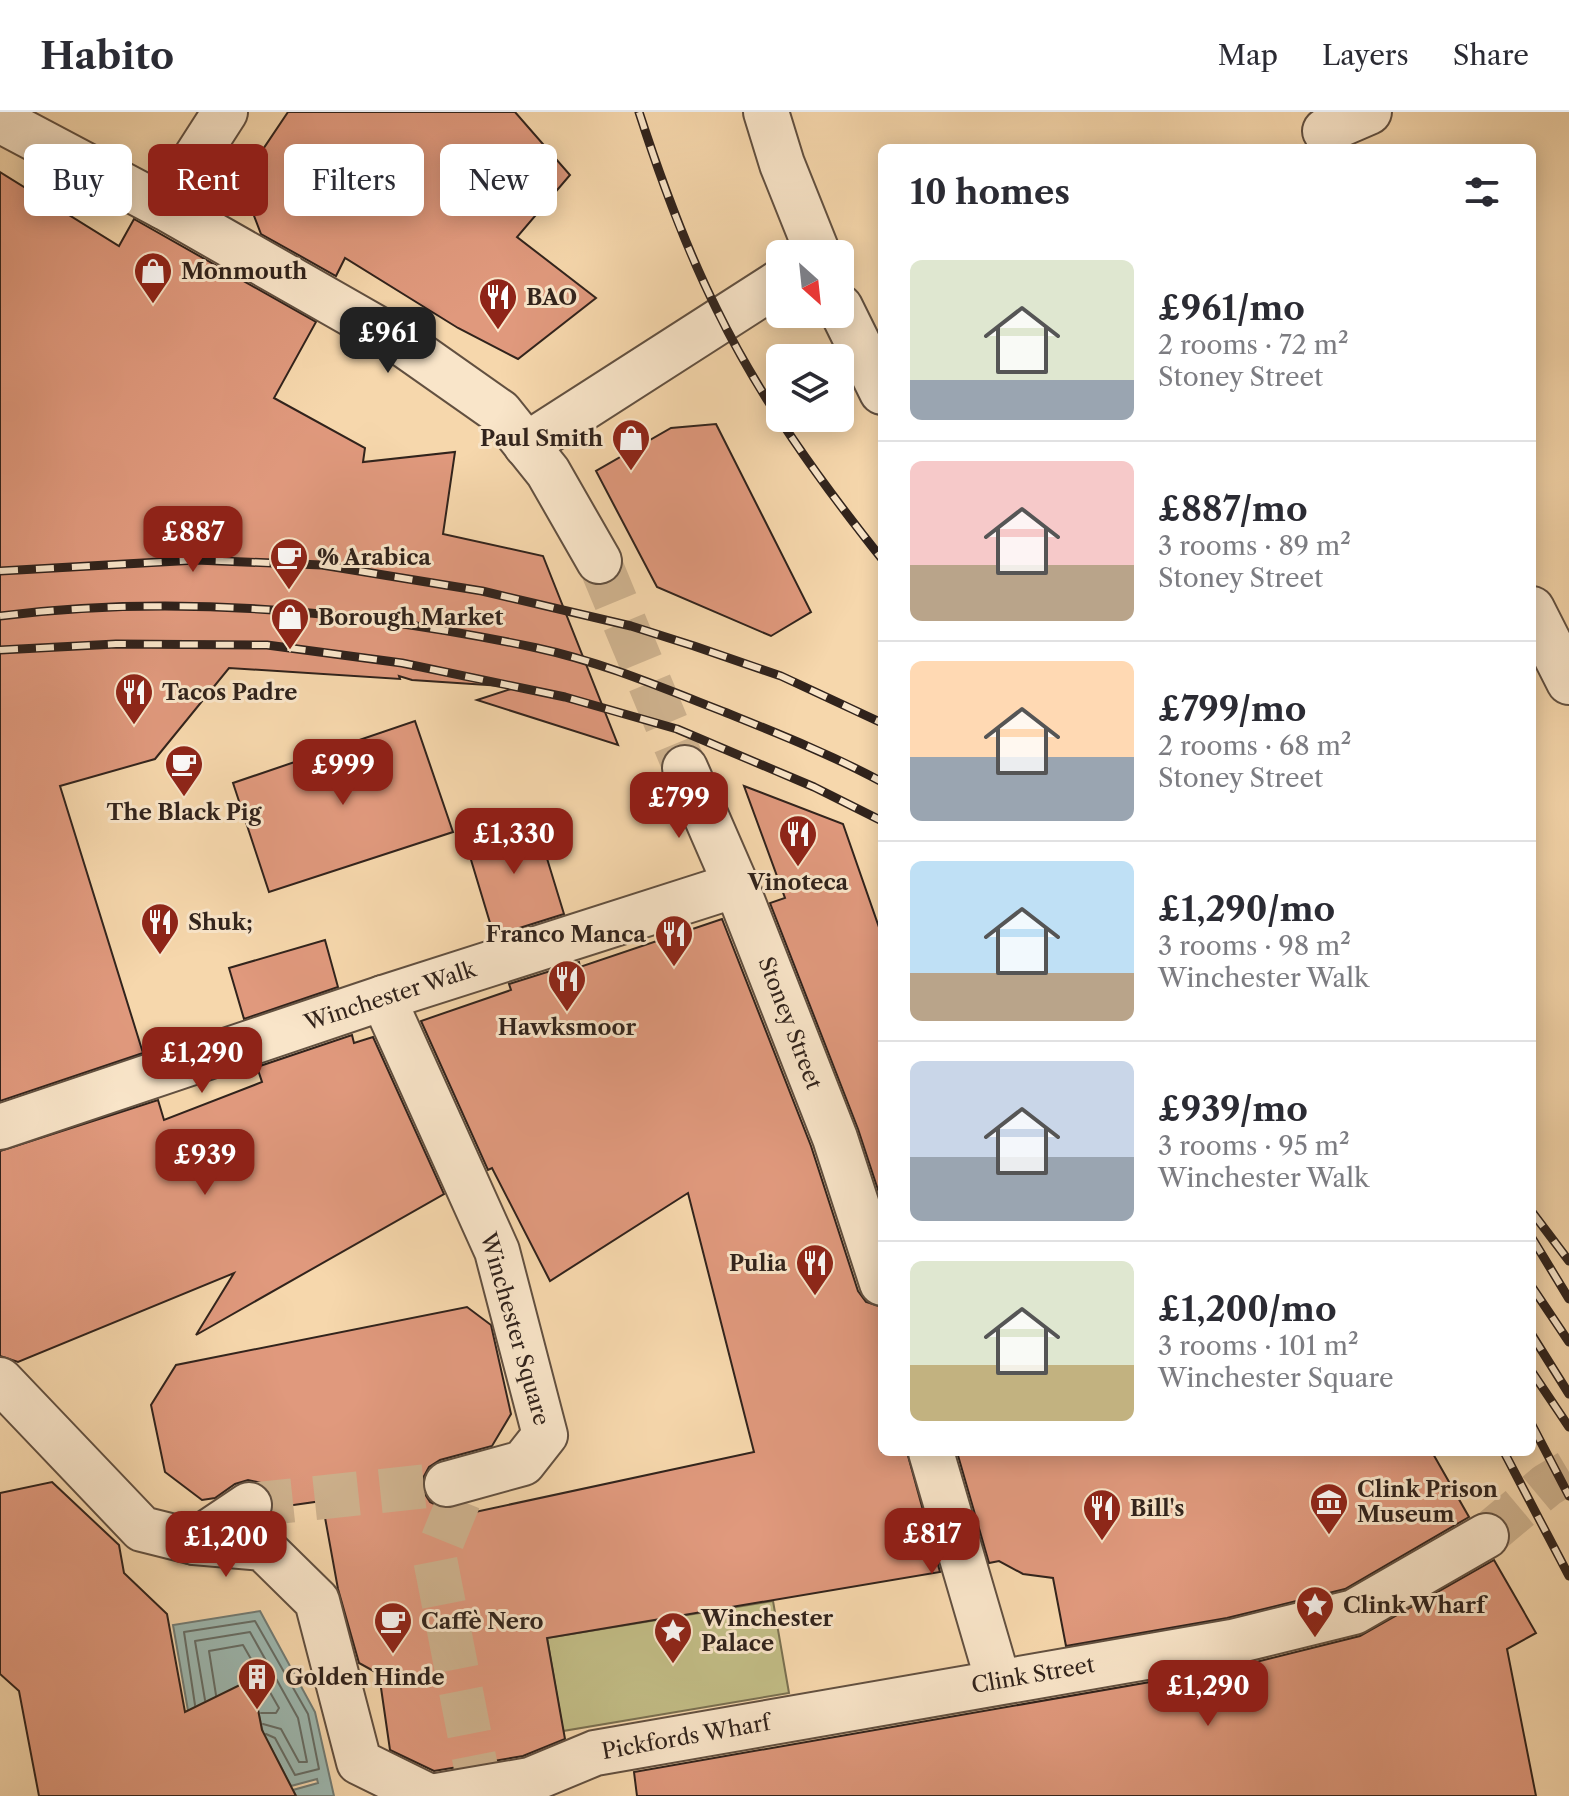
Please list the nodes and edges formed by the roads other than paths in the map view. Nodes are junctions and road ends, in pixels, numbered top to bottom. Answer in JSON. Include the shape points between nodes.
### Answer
{"nodes":[{"id":1,"x":225,"y":112,"type":"edge"},
{"id":2,"x":766,"y":112,"type":"edge"},
{"id":3,"x":1369,"y":112,"type":"edge"},
{"id":4,"x":0,"y":120,"type":"edge"},
{"id":5,"x":1322,"y":130,"type":"edge"},
{"id":6,"x":204,"y":144,"type":"edge"},
{"id":7,"x":148,"y":199,"type":"edge"},
{"id":8,"x":180,"y":216,"type":"edge"},
{"id":9,"x":812,"y":240,"type":"edge"},
{"id":10,"x":766,"y":291,"type":"edge"},
{"id":11,"x":850,"y":328,"type":"edge"},
{"id":12,"x":878,"y":384,"type":"edge"},
{"id":13,"x":526,"y":445,"type":"junction"},
{"id":14,"x":599,"y":561,"type":"tunnel mouth"},
{"id":15,"x":1536,"y":617,"type":"edge"},
{"id":16,"x":1569,"y":682,"type":"edge"},
{"id":17,"x":685,"y":768,"type":"tunnel mouth"},
{"id":18,"x":736,"y":885,"type":"junction"},
{"id":19,"x":383,"y":998,"type":"junction"},
{"id":20,"x":0,"y":1127,"type":"edge"},
{"id":21,"x":878,"y":1271,"type":"edge"},
{"id":22,"x":0,"y":1380,"type":"edge"},
{"id":23,"x":932,"y":1456,"type":"edge"},
{"id":24,"x":455,"y":1488,"type":"tunnel mouth"},
{"id":25,"x":249,"y":1505,"type":"tunnel mouth"},
{"id":26,"x":1486,"y":1536,"type":"tunnel mouth"},
{"id":27,"x":194,"y":1542,"type":"junction"},
{"id":28,"x":998,"y":1681,"type":"junction"},
{"id":29,"x":797,"y":1717,"type":"joint"},
{"id":30,"x":428,"y":1796,"type":"edge"},
{"id":31,"x":437,"y":1796,"type":"edge"}],
"edges":[{"from":1,"to":6,"type":"street"},
{"from":2,"to":9,"type":"street"},
{"from":3,"to":5,"type":"street"},
{"from":4,"to":7,"type":"street"},
{"from":8,"to":13,"type":"street","via":[[399,341],[500,412]]},
{"from":10,"to":13,"type":"street"},
{"from":11,"to":12,"type":"street"},
{"from":13,"to":14,"type":"street","via":[[548,472]]},
{"from":15,"to":16,"type":"street"},
{"from":17,"to":18,"type":"street","name":"Stoney Street"},
{"from":18,"to":19,"type":"street","name":"Winchester Walk"},
{"from":18,"to":21,"type":"street","name":"Stoney Street","via":[[835,1138]]},
{"from":19,"to":20,"type":"street","name":"Winchester Walk"},
{"from":19,"to":24,"type":"street","name":"Winchester Square","via":[[497,1251],[545,1435],[523,1463]]},
{"from":22,"to":27,"type":"street","via":[[142,1529]]},
{"from":23,"to":28,"type":"street"},
{"from":25,"to":27,"type":"street"},
{"from":26,"to":28,"type":"street","name":"Clink Street","via":[[1354,1612],[1232,1642]]},
{"from":27,"to":30,"type":"street","via":[[263,1548],[317,1601],[359,1762]]},
{"from":28,"to":29,"type":"street","name":"Clink Street"},
{"from":29,"to":31,"type":"street","name":"Pickfords Wharf","via":[[595,1753],[530,1780],[479,1783]]}]}
